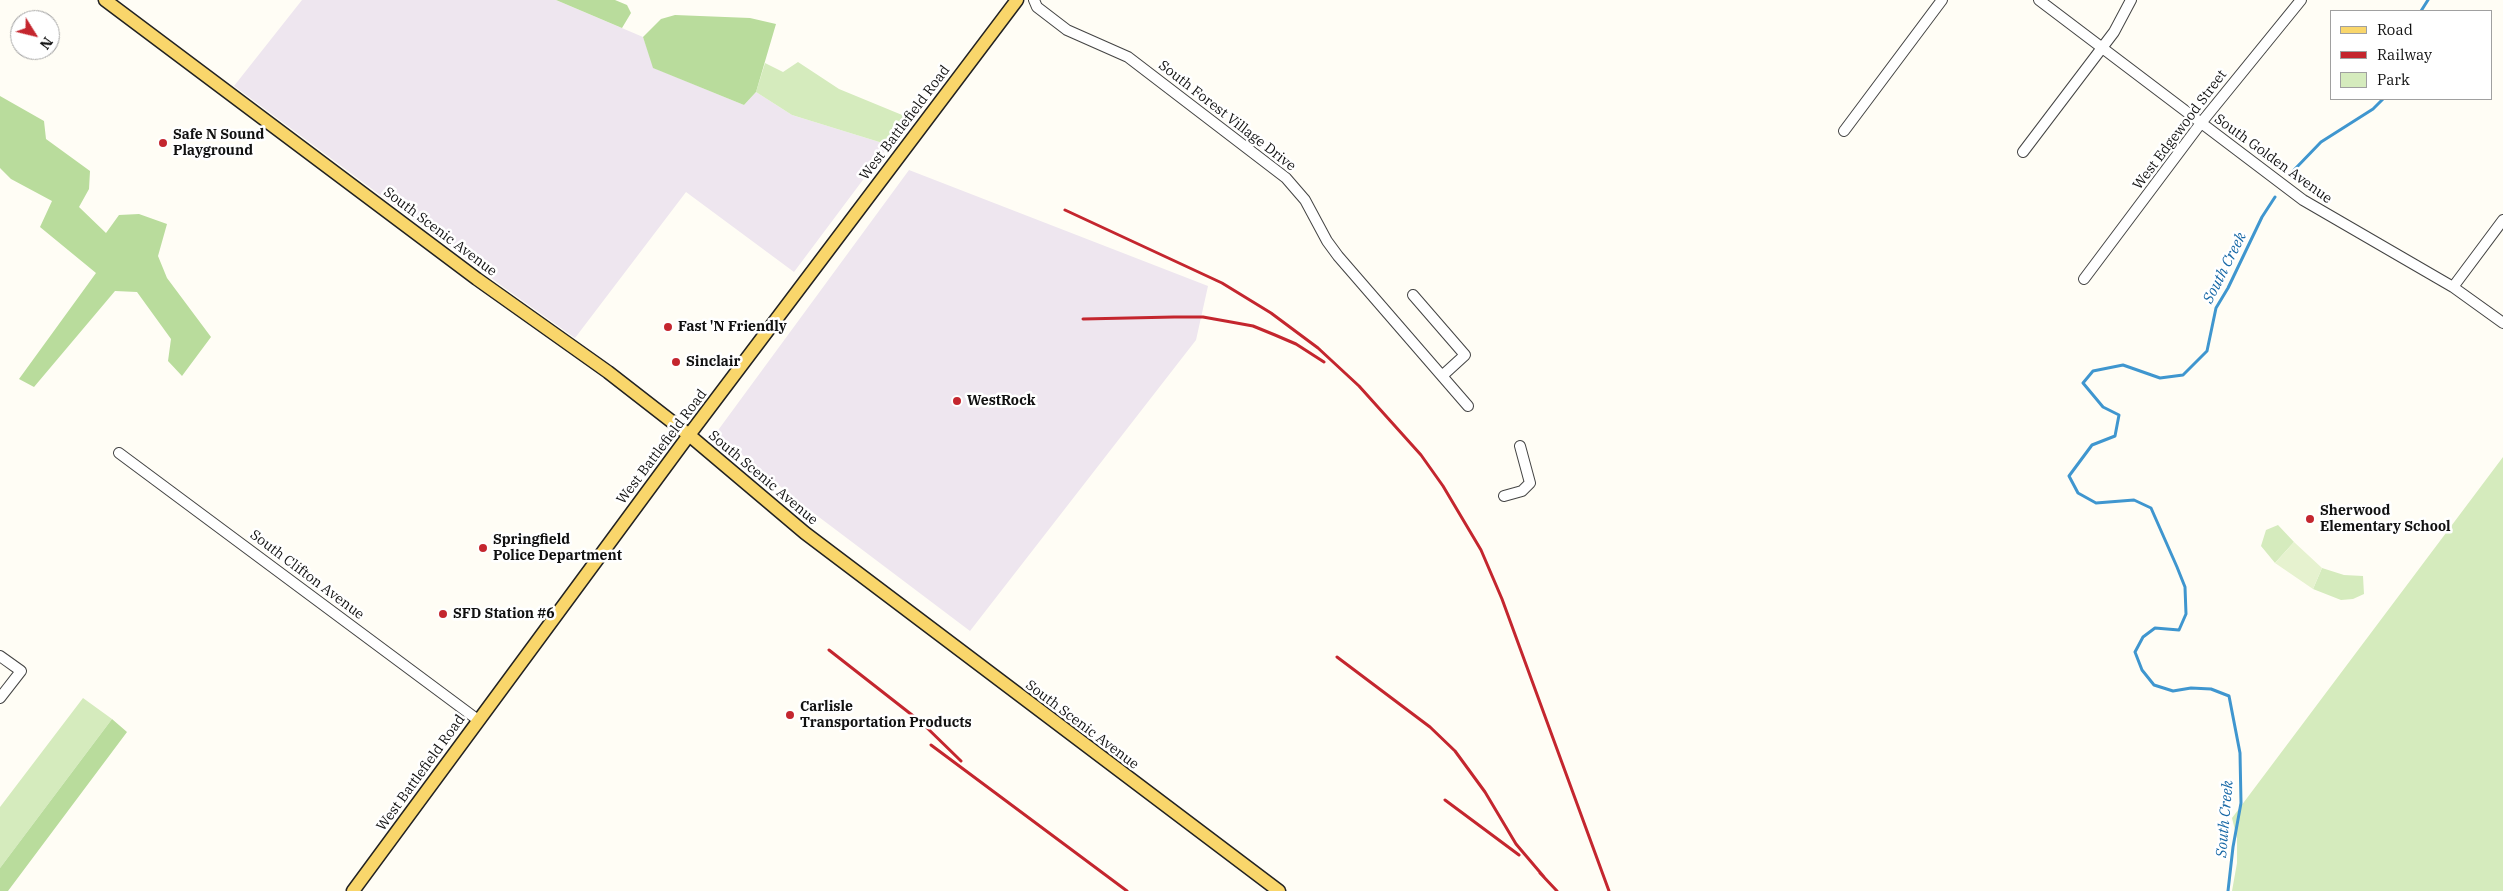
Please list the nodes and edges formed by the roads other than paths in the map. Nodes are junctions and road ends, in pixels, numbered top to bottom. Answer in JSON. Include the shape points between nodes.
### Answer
{"nodes":[{"id":1,"x":105,"y":0,"type":"edge"},
{"id":2,"x":1017,"y":0,"type":"edge"},
{"id":3,"x":1034,"y":0,"type":"edge"},
{"id":4,"x":1942,"y":0,"type":"edge"},
{"id":5,"x":2039,"y":0,"type":"edge"},
{"id":6,"x":2131,"y":0,"type":"edge"},
{"id":7,"x":2301,"y":0,"type":"edge"},
{"id":8,"x":2102,"y":48,"type":"junction"},
{"id":9,"x":2201,"y":124,"type":"junction"},
{"id":10,"x":1844,"y":131,"type":"dead end"},
{"id":11,"x":2023,"y":152,"type":"dead end"},
{"id":12,"x":2503,"y":220,"type":"edge"},
{"id":13,"x":2084,"y":279,"type":"dead end"},
{"id":14,"x":2453,"y":287,"type":"junction"},
{"id":15,"x":1413,"y":295,"type":"dead end"},
{"id":16,"x":2503,"y":323,"type":"edge"},
{"id":17,"x":1442,"y":376,"type":"junction"},
{"id":18,"x":1468,"y":406,"type":"dead end"},
{"id":19,"x":688,"y":435,"type":"junction"},
{"id":20,"x":1520,"y":446,"type":"dead end"},
{"id":21,"x":119,"y":452,"type":"dead end"},
{"id":22,"x":1504,"y":496,"type":"dead end"},
{"id":23,"x":0,"y":656,"type":"edge"},
{"id":24,"x":0,"y":698,"type":"edge"},
{"id":25,"x":478,"y":720,"type":"junction"},
{"id":26,"x":353,"y":891,"type":"edge"},
{"id":27,"x":1279,"y":891,"type":"edge"}],
"edges":[{"from":1,"to":19,"type":"main road","name":"South Scenic Avenue","via":[[477,279],[608,372]]},
{"from":2,"to":19,"type":"main road","name":"West Battlefield Road"},
{"from":3,"to":17,"type":"street","name":"South Forest Village Drive","via":[[1037,7],[1067,30],[1128,57],[1286,178],[1305,200],[1338,256]]},
{"from":4,"to":10,"type":"street"},
{"from":5,"to":8,"type":"street","name":"South Golden Avenue"},
{"from":6,"to":8,"type":"street"},
{"from":7,"to":9,"type":"street","name":"West Edgewood Street"},
{"from":8,"to":9,"type":"street","name":"South Golden Avenue"},
{"from":8,"to":11,"type":"street"},
{"from":9,"to":13,"type":"street","name":"West Edgewood Street"},
{"from":9,"to":14,"type":"street","name":"South Golden Avenue","via":[[2329,217]]},
{"from":12,"to":14,"type":"street"},
{"from":14,"to":16,"type":"street","name":"South Golden Avenue"},
{"from":15,"to":17,"type":"street","via":[[1465,356]]},
{"from":17,"to":18,"type":"street","name":"South Forest Village Drive"},
{"from":19,"to":25,"type":"main road","name":"West Battlefield Road"},
{"from":19,"to":27,"type":"main road","name":"South Scenic Avenue","via":[[812,539]]},
{"from":20,"to":22,"type":"street","via":[[1530,483],[1522,491]]},
{"from":21,"to":25,"type":"street","name":"South Clifton Avenue"},
{"from":23,"to":24,"type":"street","via":[[20,671]]},
{"from":25,"to":26,"type":"main road","name":"West Battlefield Road"}]}
